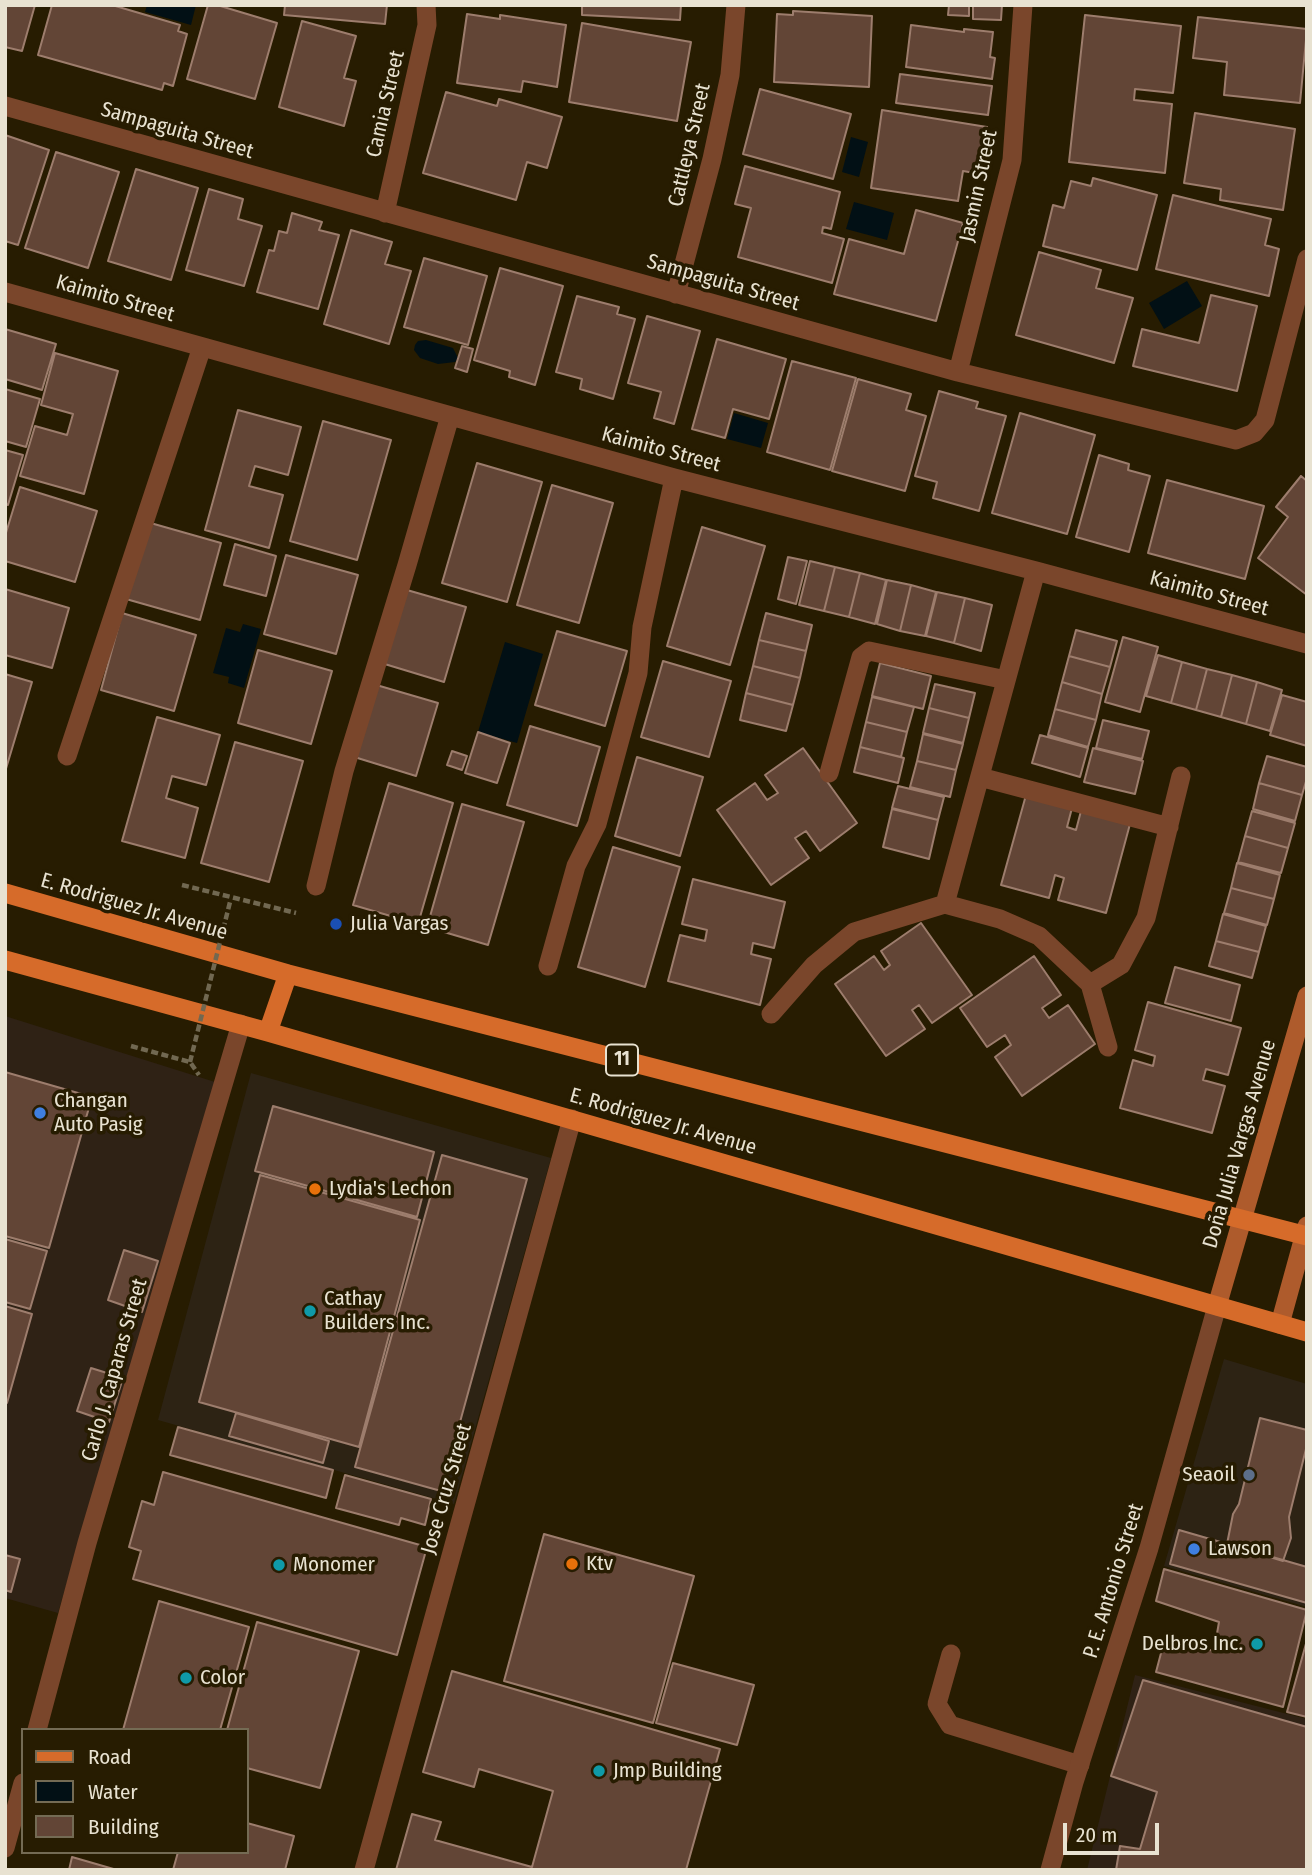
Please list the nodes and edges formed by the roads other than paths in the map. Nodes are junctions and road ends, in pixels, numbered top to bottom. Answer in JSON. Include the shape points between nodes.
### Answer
{"nodes":[{"id":1,"x":426,"y":5,"type":"edge"},
{"id":2,"x":736,"y":5,"type":"edge"},
{"id":3,"x":1023,"y":5,"type":"edge"},
{"id":4,"x":5,"y":106,"type":"edge"},
{"id":5,"x":385,"y":213,"type":"junction"},
{"id":6,"x":1307,"y":260,"type":"edge"},
{"id":7,"x":5,"y":292,"type":"edge"},
{"id":8,"x":676,"y":294,"type":"junction"},
{"id":9,"x":202,"y":347,"type":"junction"},
{"id":10,"x":958,"y":372,"type":"junction"},
{"id":11,"x":450,"y":416,"type":"junction"},
{"id":12,"x":674,"y":478,"type":"junction"},
{"id":13,"x":1036,"y":571,"type":"junction"},
{"id":14,"x":1307,"y":644,"type":"edge"},
{"id":15,"x":1006,"y":680,"type":"junction"},
{"id":16,"x":67,"y":755,"type":"dead end"},
{"id":17,"x":829,"y":773,"type":"dead end"},
{"id":18,"x":1181,"y":776,"type":"dead end"},
{"id":19,"x":980,"y":777,"type":"junction"},
{"id":20,"x":1169,"y":827,"type":"junction"},
{"id":21,"x":316,"y":886,"type":"dead end"},
{"id":22,"x":5,"y":893,"type":"edge"},
{"id":23,"x":945,"y":904,"type":"junction"},
{"id":24,"x":5,"y":960,"type":"edge"},
{"id":25,"x":548,"y":966,"type":"dead end"},
{"id":26,"x":288,"y":974,"type":"junction"},
{"id":27,"x":1090,"y":984,"type":"junction"},
{"id":28,"x":1307,"y":996,"type":"edge"},
{"id":29,"x":771,"y":1014,"type":"dead end"},
{"id":30,"x":241,"y":1024,"type":"junction"},
{"id":31,"x":268,"y":1032,"type":"junction"},
{"id":32,"x":1108,"y":1047,"type":"dead end"},
{"id":33,"x":572,"y":1119,"type":"junction"},
{"id":34,"x":1242,"y":1218,"type":"junction"},
{"id":35,"x":1306,"y":1233,"type":"edge"},
{"id":36,"x":1217,"y":1306,"type":"junction"},
{"id":37,"x":1280,"y":1324,"type":"junction"},
{"id":38,"x":1307,"y":1332,"type":"edge"},
{"id":39,"x":951,"y":1654,"type":"dead end"},
{"id":40,"x":38,"y":1728,"type":"edge"},
{"id":41,"x":1080,"y":1765,"type":"junction"},
{"id":42,"x":21,"y":1790,"type":"edge"},
{"id":43,"x":5,"y":1848,"type":"edge"},
{"id":44,"x":364,"y":1870,"type":"edge"},
{"id":45,"x":1050,"y":1870,"type":"edge"}],
"edges":[{"from":1,"to":5,"type":"street","name":"Camia Street","via":[[427,25]]},
{"from":2,"to":8,"type":"street","name":"Cattleya Street","via":[[730,75]]},
{"from":3,"to":10,"type":"street","name":"Jasmin Street","via":[[1012,159]]},
{"from":4,"to":5,"type":"street","name":"Sampaguita Street"},
{"from":5,"to":8,"type":"street","name":"Sampaguita Street"},
{"from":6,"to":10,"type":"street","name":"Sampaguita Street","via":[[1265,420],[1254,433],[1236,440]]},
{"from":7,"to":9,"type":"street","name":"Kaimito Street"},
{"from":8,"to":10,"type":"street","name":"Sampaguita Street"},
{"from":9,"to":11,"type":"street","name":"Kaimito Street"},
{"from":9,"to":16,"type":"street"},
{"from":11,"to":12,"type":"street","name":"Kaimito Street"},
{"from":11,"to":21,"type":"street","via":[[341,782]]},
{"from":12,"to":13,"type":"street","name":"Kaimito Street"},
{"from":12,"to":25,"type":"street","via":[[642,627],[638,673],[597,824],[576,866]]},
{"from":13,"to":14,"type":"street","name":"Kaimito Street"},
{"from":13,"to":15,"type":"street"},
{"from":15,"to":17,"type":"street","via":[[869,651],[861,657]]},
{"from":15,"to":19,"type":"street"},
{"from":18,"to":20,"type":"street"},
{"from":19,"to":20,"type":"street"},
{"from":19,"to":23,"type":"street"},
{"from":20,"to":27,"type":"street","via":[[1146,918],[1121,965]]},
{"from":22,"to":26,"type":"main road","name":"E. Rodriguez Jr. Avenue","number":"11"},
{"from":23,"to":27,"type":"street","via":[[1000,919],[1039,936]]},
{"from":23,"to":29,"type":"street","via":[[854,932],[814,965]]},
{"from":24,"to":30,"type":"main road","name":"E. Rodriguez Jr. Avenue"},
{"from":26,"to":31,"type":"main road"},
{"from":26,"to":34,"type":"main road","name":"E. Rodriguez Jr. Avenue","number":"11"},
{"from":27,"to":32,"type":"street"},
{"from":28,"to":34,"type":"main road","name":"Doña Julia Vargas Avenue"},
{"from":30,"to":31,"type":"main road","name":"E. Rodriguez Jr. Avenue"},
{"from":30,"to":40,"type":"street","name":"Carlo J. Caparas Street","via":[[87,1542]]},
{"from":31,"to":33,"type":"main road","name":"E. Rodriguez Jr. Avenue"},
{"from":33,"to":36,"type":"main road","name":"E. Rodriguez Jr. Avenue"},
{"from":33,"to":44,"type":"street","name":"Jose Cruz Street"},
{"from":34,"to":35,"type":"main road","name":"E. Rodriguez Jr. Avenue","number":"11"},
{"from":34,"to":36,"type":"main road","name":"Doña Julia Vargas Avenue"},
{"from":35,"to":37,"type":"main road"},
{"from":36,"to":37,"type":"main road","name":"E. Rodriguez Jr. Avenue"},
{"from":36,"to":41,"type":"street","name":"P. E. Antonio Street","via":[[1149,1548]]},
{"from":37,"to":38,"type":"main road","name":"E. Rodriguez Jr. Avenue"},
{"from":39,"to":41,"type":"street","via":[[937,1704],[950,1724]]},
{"from":41,"to":45,"type":"street","name":"P. E. Antonio Street"},
{"from":42,"to":43,"type":"street"}]}
